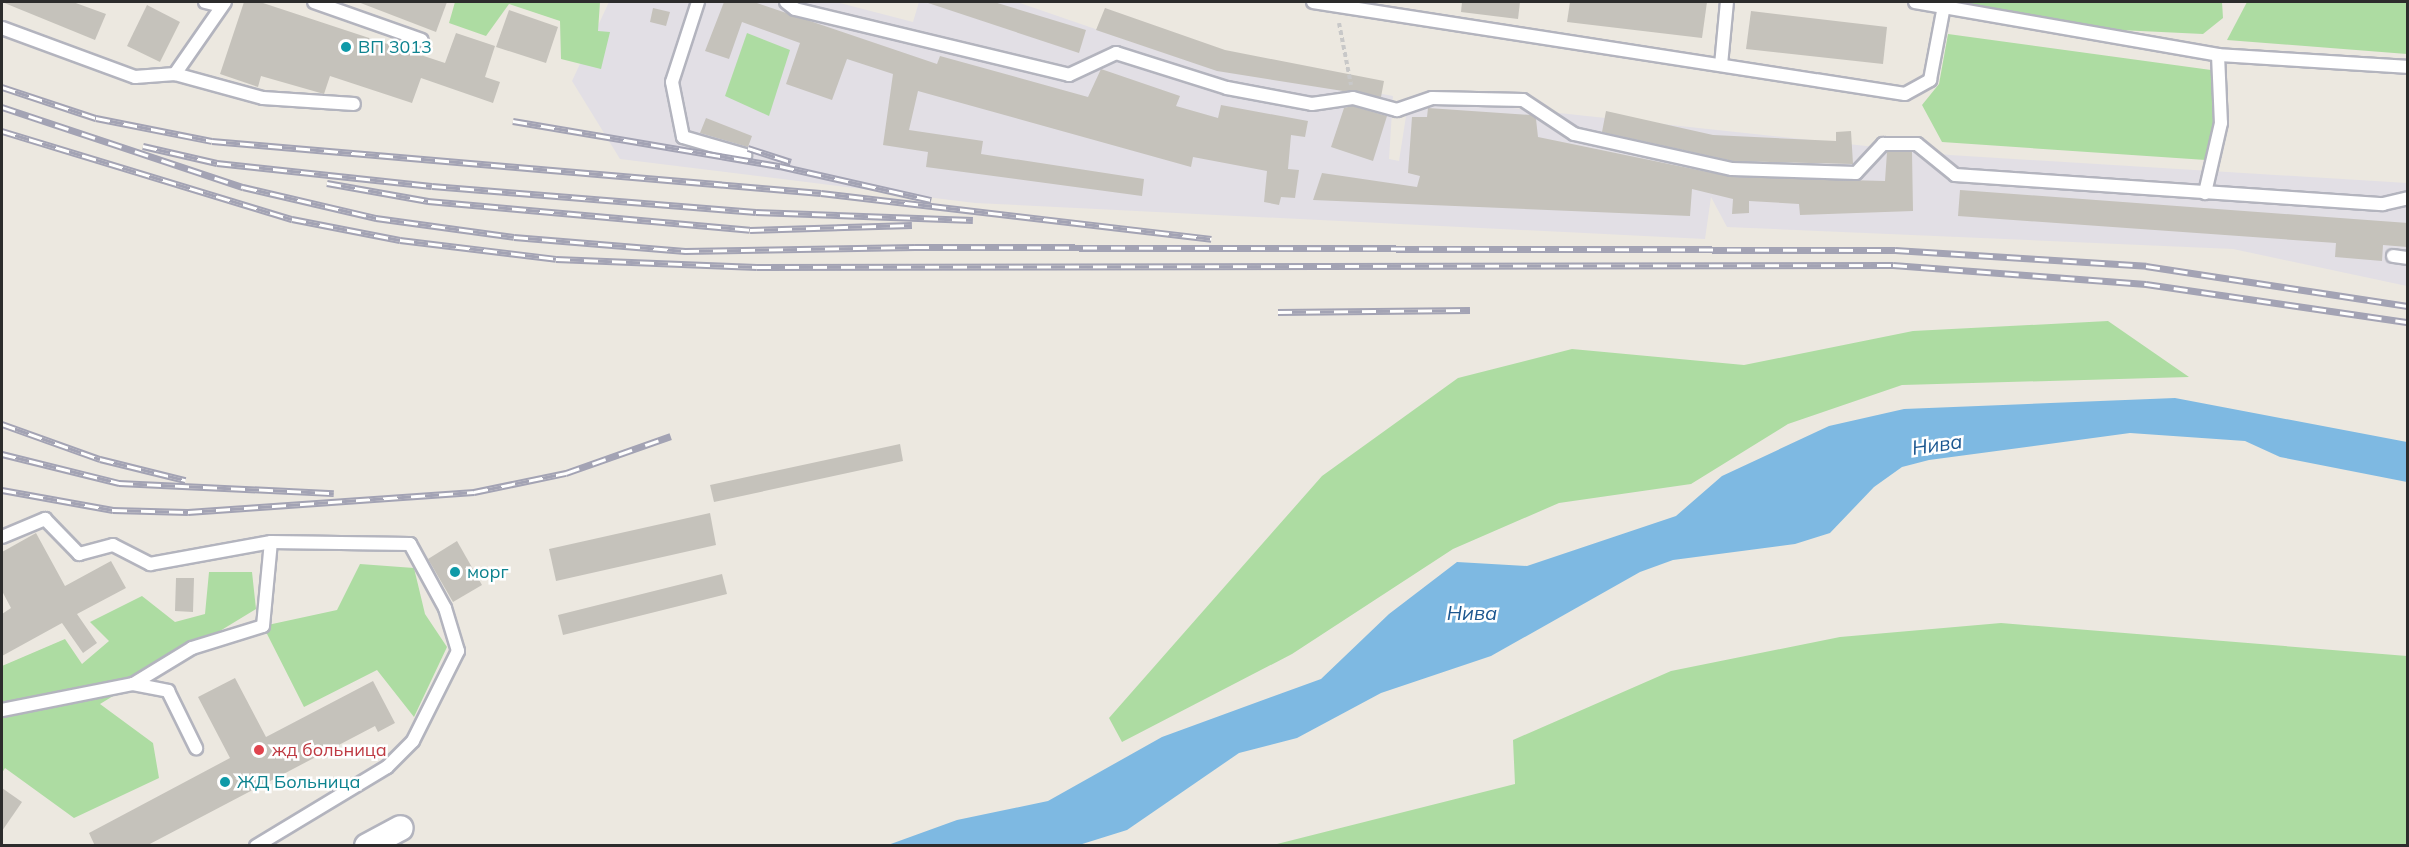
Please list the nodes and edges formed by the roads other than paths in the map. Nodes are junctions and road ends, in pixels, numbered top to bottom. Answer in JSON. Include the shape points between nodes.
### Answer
{"nodes":[{"id":1,"x":205,"y":2,"type":"edge"},
{"id":2,"x":314,"y":2,"type":"edge"},
{"id":3,"x":698,"y":2,"type":"edge"},
{"id":4,"x":786,"y":2,"type":"edge"},
{"id":5,"x":1313,"y":2,"type":"edge"},
{"id":6,"x":1727,"y":2,"type":"edge"},
{"id":7,"x":1915,"y":2,"type":"edge"},
{"id":8,"x":224,"y":4,"type":"edge"},
{"id":9,"x":1944,"y":6,"type":"junction"},
{"id":10,"x":2,"y":28,"type":"edge"},
{"id":11,"x":422,"y":40,"type":"dead end"},
{"id":12,"x":2218,"y":55,"type":"junction"},
{"id":13,"x":1721,"y":65,"type":"junction"},
{"id":14,"x":2408,"y":67,"type":"edge"},
{"id":15,"x":175,"y":74,"type":"junction"},
{"id":16,"x":354,"y":104,"type":"dead end"},
{"id":17,"x":745,"y":155,"type":"dead end"},
{"id":18,"x":2205,"y":193,"type":"junction"},
{"id":19,"x":2408,"y":198,"type":"edge"},
{"id":20,"x":2393,"y":256,"type":"dead end"},
{"id":21,"x":2408,"y":258,"type":"edge"},
{"id":22,"x":2,"y":537,"type":"edge"},
{"id":23,"x":271,"y":542,"type":"junction"},
{"id":24,"x":133,"y":684,"type":"junction"},
{"id":25,"x":2,"y":710,"type":"edge"},
{"id":26,"x":195,"y":748,"type":"dead end"},
{"id":27,"x":401,"y":828,"type":"dead end"},
{"id":28,"x":256,"y":846,"type":"edge"},
{"id":29,"x":367,"y":846,"type":"edge"}],
"edges":[{"from":1,"to":8,"type":"lane"},
{"from":2,"to":11,"type":"lane"},
{"from":3,"to":17,"type":"lane","via":[[672,82],[682,137]]},
{"from":4,"to":18,"type":"lane","via":[[795,9],[1069,75],[1116,53],[1227,88],[1312,104],[1353,98],[1397,110],[1432,98],[1523,100],[1574,134],[1732,169],[1856,173],[1883,144],[1917,144],[1955,175]]},
{"from":5,"to":13,"type":"lane"},
{"from":6,"to":13,"type":"lane"},
{"from":7,"to":9,"type":"lane"},
{"from":8,"to":15,"type":"lane"},
{"from":9,"to":12,"type":"lane"},
{"from":9,"to":13,"type":"lane","via":[[1930,80],[1905,94]]},
{"from":10,"to":15,"type":"lane","via":[[135,77]]},
{"from":12,"to":14,"type":"lane"},
{"from":12,"to":18,"type":"lane","via":[[2221,123]]},
{"from":15,"to":16,"type":"lane","via":[[263,98]]},
{"from":18,"to":19,"type":"lane","via":[[2383,204]]},
{"from":20,"to":21,"type":"lane"},
{"from":22,"to":23,"type":"lane","via":[[45,519],[79,554],[113,545],[150,564]]},
{"from":23,"to":24,"type":"lane","via":[[263,626],[192,648]]},
{"from":23,"to":28,"type":"lane","via":[[410,544],[445,608],[458,651],[407,748],[387,767]]},
{"from":24,"to":25,"type":"lane"},
{"from":24,"to":26,"type":"lane","via":[[168,691]]},
{"from":27,"to":29,"type":"street"}]}
